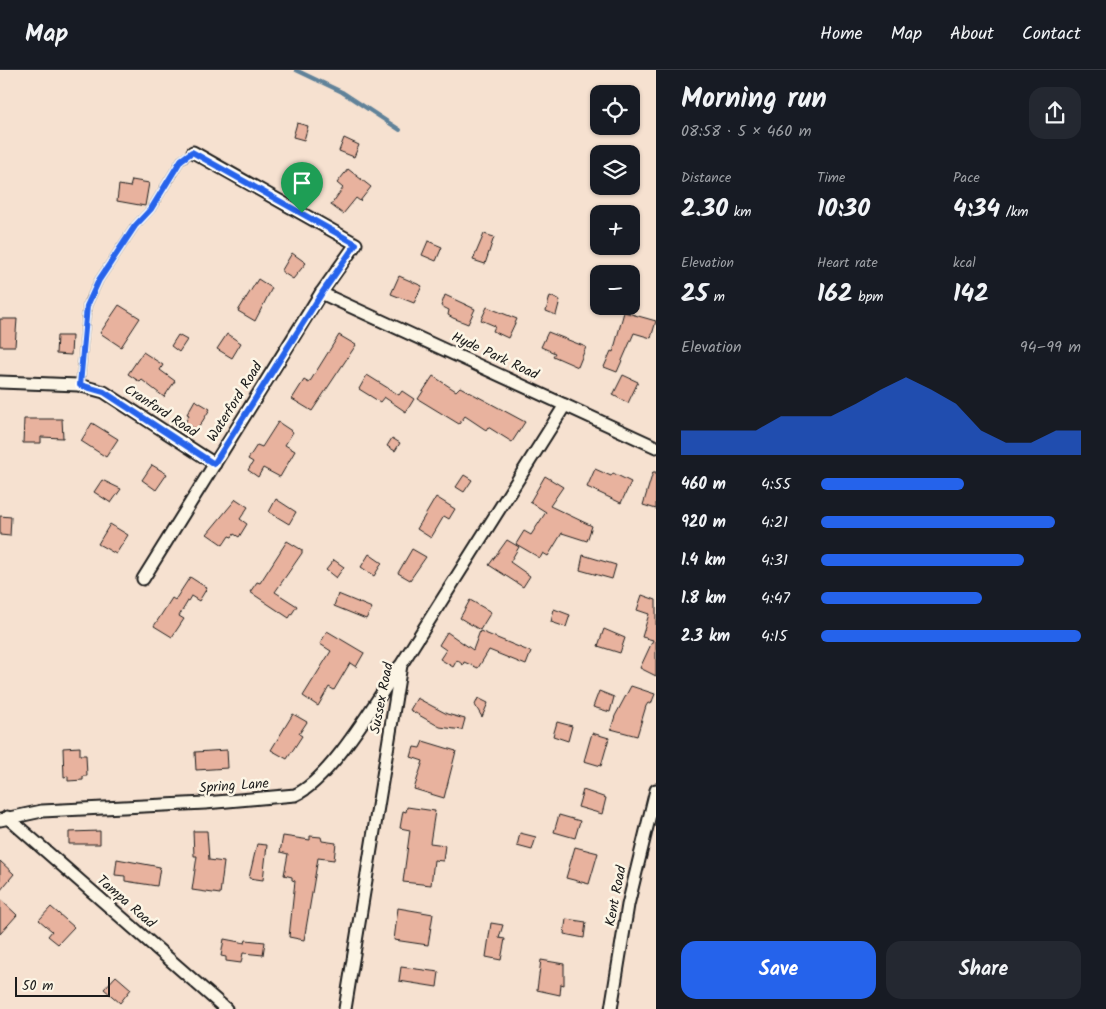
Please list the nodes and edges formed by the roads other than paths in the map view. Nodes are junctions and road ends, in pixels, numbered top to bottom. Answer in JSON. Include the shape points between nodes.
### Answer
{"nodes":[{"id":1,"x":192,"y":152,"type":"joint"},
{"id":2,"x":322,"y":293,"type":"junction"},
{"id":3,"x":0,"y":382,"type":"edge"},
{"id":4,"x":80,"y":385,"type":"junction"},
{"id":5,"x":565,"y":406,"type":"junction"},
{"id":6,"x":656,"y":447,"type":"edge"},
{"id":7,"x":214,"y":464,"type":"junction"},
{"id":8,"x":143,"y":580,"type":"dead end"},
{"id":9,"x":401,"y":665,"type":"junction"},
{"id":10,"x":656,"y":790,"type":"edge"},
{"id":11,"x":3,"y":819,"type":"edge"},
{"id":12,"x":226,"y":1009,"type":"edge"},
{"id":13,"x":345,"y":1009,"type":"edge"},
{"id":14,"x":611,"y":1009,"type":"edge"}],
"edges":[{"from":1,"to":2,"type":"street","name":"Waterford Road","via":[[356,244]]},
{"from":1,"to":4,"type":"lane","via":[[181,160],[151,209],[135,226],[99,280],[87,306]]},
{"from":2,"to":5,"type":"street","name":"Hyde Park Road"},
{"from":2,"to":7,"type":"street","name":"Waterford Road"},
{"from":3,"to":4,"type":"street","name":"Cranford Road"},
{"from":4,"to":7,"type":"street","name":"Cranford Road","via":[[104,392]]},
{"from":5,"to":6,"type":"street","name":"Hyde Park Road"},
{"from":5,"to":9,"type":"street","name":"Sussex Road"},
{"from":7,"to":8,"type":"street","name":"Waterford Road"},
{"from":9,"to":11,"type":"street","name":"Spring Lane","via":[[322,775],[306,790],[295,795],[42,811]]},
{"from":9,"to":13,"type":"street","name":"Sussex Road"},
{"from":10,"to":14,"type":"street","name":"Kent Road","via":[[628,906]]},
{"from":11,"to":12,"type":"street","name":"Tampa Road"}]}
